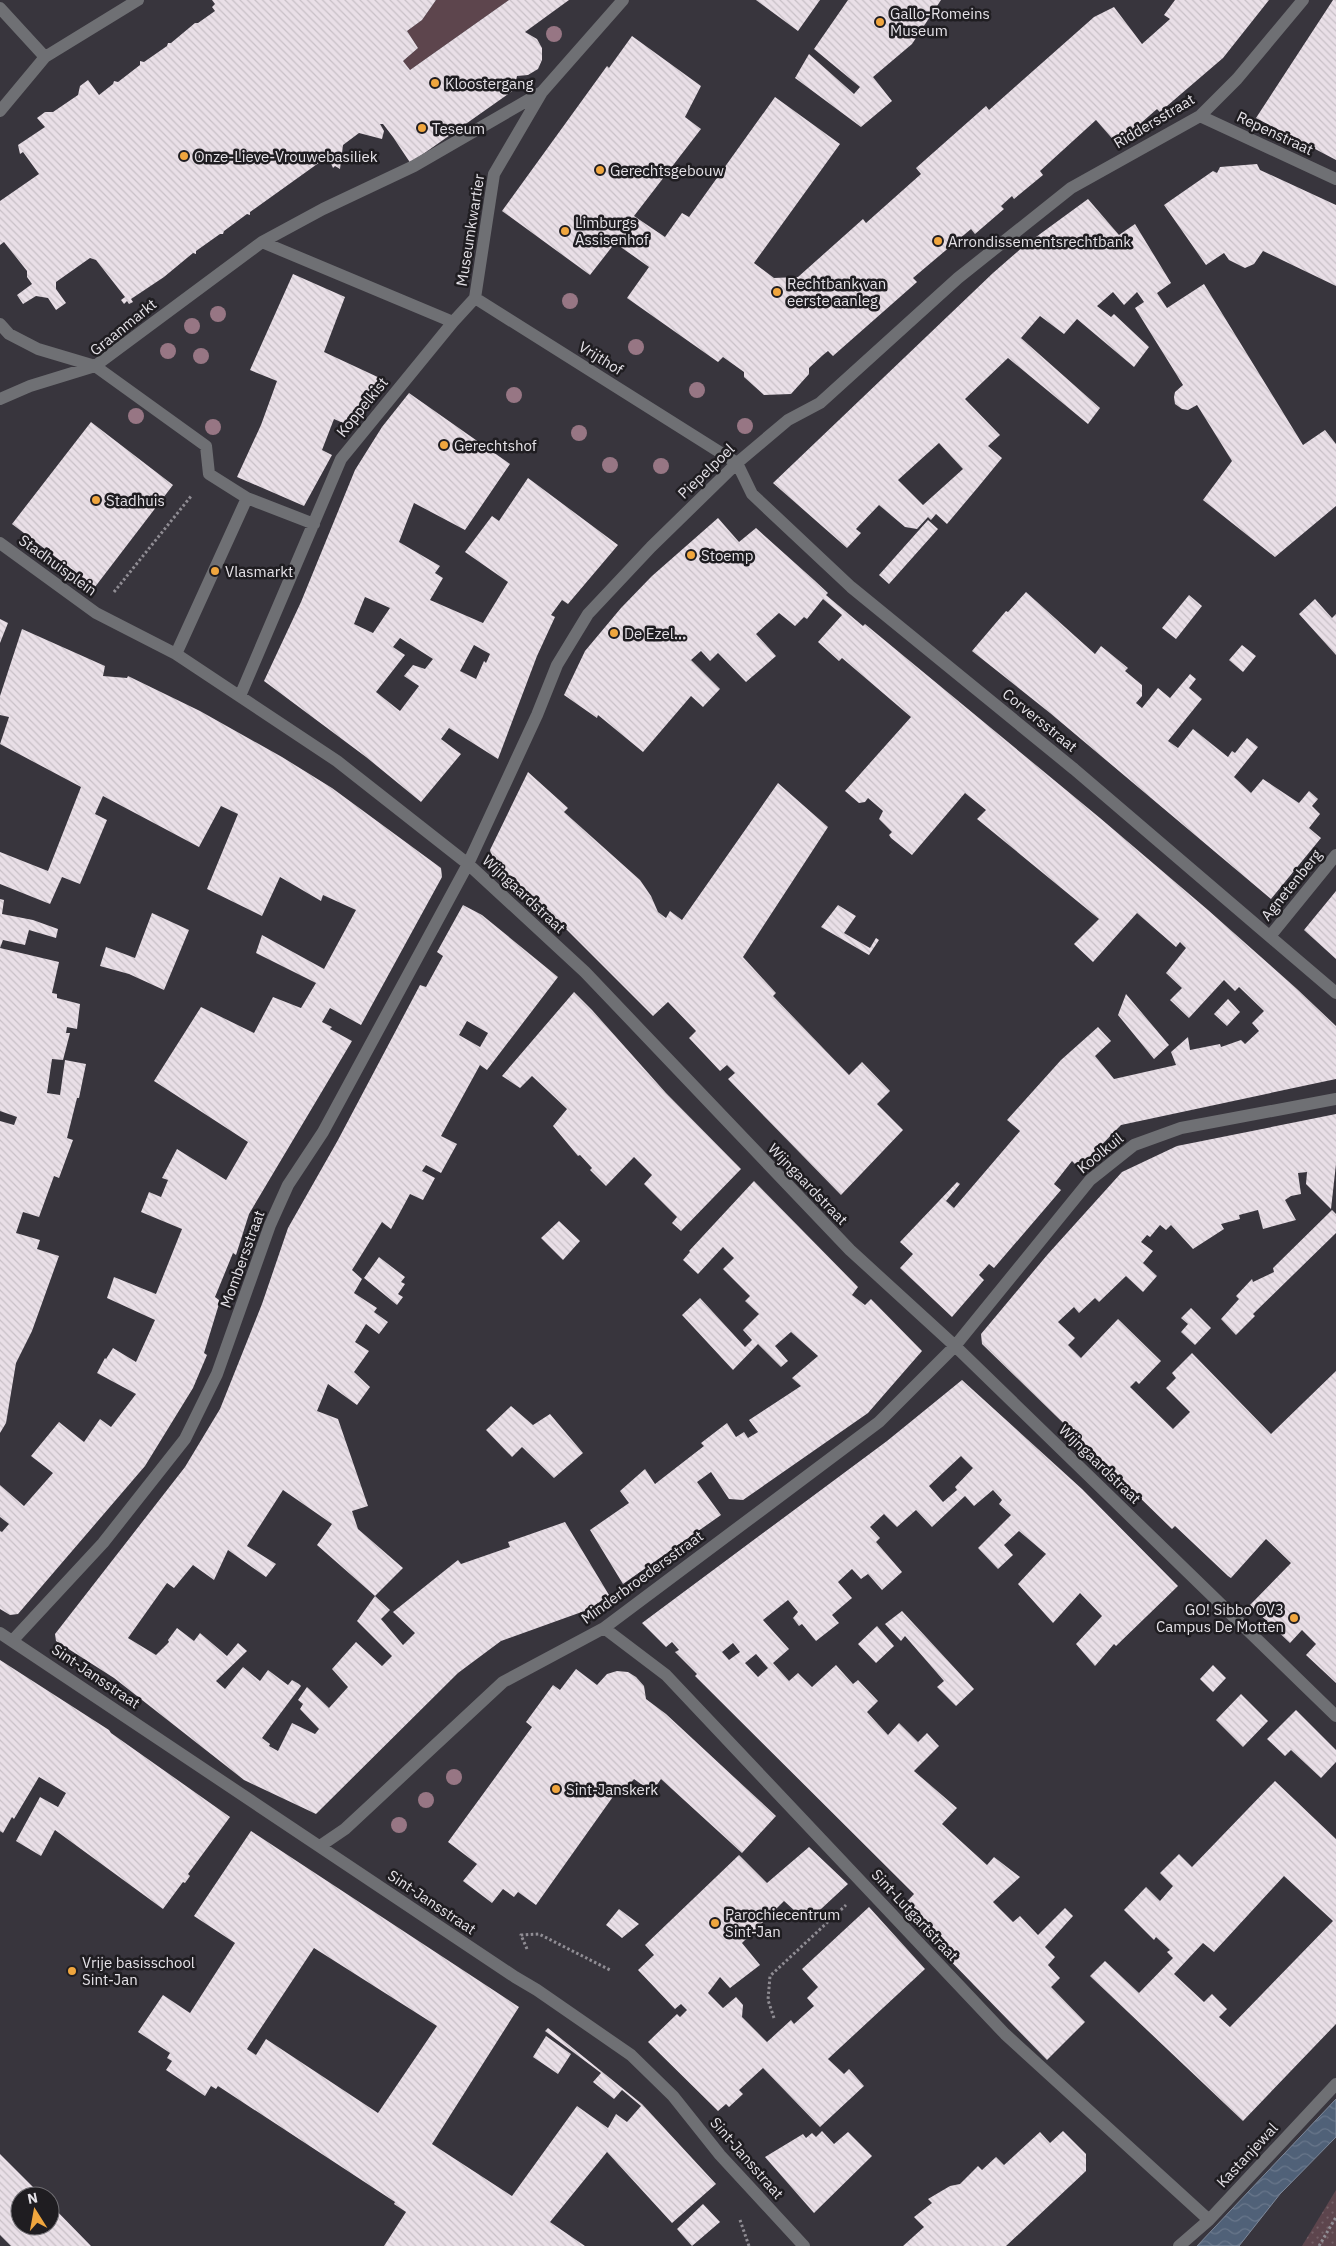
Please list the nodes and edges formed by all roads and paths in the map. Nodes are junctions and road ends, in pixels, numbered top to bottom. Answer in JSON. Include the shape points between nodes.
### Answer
{"nodes":[{"id":1,"x":138,"y":0,"type":"edge"},
{"id":2,"x":623,"y":0,"type":"edge"},
{"id":3,"x":1303,"y":0,"type":"edge"},
{"id":4,"x":0,"y":8,"type":"edge"},
{"id":5,"x":45,"y":57,"type":"junction"},
{"id":6,"x":542,"y":92,"type":"junction"},
{"id":7,"x":0,"y":111,"type":"edge"},
{"id":8,"x":1200,"y":116,"type":"junction"},
{"id":9,"x":1336,"y":179,"type":"edge"},
{"id":10,"x":1070,"y":188,"type":"joint"},
{"id":11,"x":262,"y":242,"type":"junction"},
{"id":12,"x":475,"y":298,"type":"junction"},
{"id":13,"x":453,"y":322,"type":"junction"},
{"id":14,"x":0,"y":324,"type":"edge"},
{"id":15,"x":95,"y":366,"type":"junction"},
{"id":16,"x":0,"y":399,"type":"edge"},
{"id":17,"x":737,"y":463,"type":"junction"},
{"id":18,"x":209,"y":474,"type":"junction"},
{"id":19,"x":247,"y":498,"type":"junction"},
{"id":20,"x":314,"y":524,"type":"junction"},
{"id":21,"x":0,"y":543,"type":"edge"},
{"id":22,"x":96,"y":613,"type":"junction"},
{"id":23,"x":176,"y":654,"type":"junction"},
{"id":24,"x":240,"y":696,"type":"junction"},
{"id":25,"x":1336,"y":855,"type":"edge"},
{"id":26,"x":468,"y":864,"type":"junction"},
{"id":27,"x":1271,"y":935,"type":"junction"},
{"id":28,"x":1336,"y":993,"type":"edge"},
{"id":29,"x":1336,"y":1099,"type":"edge"},
{"id":30,"x":955,"y":1346,"type":"junction"},
{"id":31,"x":604,"y":1628,"type":"junction"},
{"id":32,"x":0,"y":1633,"type":"edge"},
{"id":33,"x":13,"y":1640,"type":"junction"},
{"id":34,"x":1336,"y":1716,"type":"edge"},
{"id":35,"x":320,"y":1846,"type":"junction"},
{"id":36,"x":866,"y":1887,"type":"junction"},
{"id":37,"x":526,"y":1949,"type":"dead end"},
{"id":38,"x":610,"y":1970,"type":"dead end"},
{"id":39,"x":774,"y":2018,"type":"dead end"},
{"id":40,"x":1336,"y":2084,"type":"edge"},
{"id":41,"x":1336,"y":2217,"type":"edge"},
{"id":42,"x":1209,"y":2220,"type":"junction"},
{"id":43,"x":804,"y":2246,"type":"edge"},
{"id":44,"x":1179,"y":2246,"type":"edge"},
{"id":45,"x":1319,"y":2246,"type":"edge"}],
"edges":[{"from":1,"to":5,"type":"street"},
{"from":2,"to":6,"type":"street","name":"Museumkwartier"},
{"from":3,"to":8,"type":"street","name":"Riddersstraat","via":[[1237,80]]},
{"from":4,"to":5,"type":"street"},
{"from":5,"to":7,"type":"street"},
{"from":6,"to":11,"type":"street","name":"Graanmarkt","via":[[414,166]]},
{"from":6,"to":12,"type":"street","name":"Museumkwartier","via":[[494,174]]},
{"from":8,"to":9,"type":"street","name":"Repenstraat"},
{"from":8,"to":10,"type":"street","name":"Riddersstraat"},
{"from":10,"to":17,"type":"street","name":"Piepelpoel","via":[[958,278],[820,403],[788,420]]},
{"from":11,"to":13,"type":"street"},
{"from":11,"to":15,"type":"street","name":"Graanmarkt"},
{"from":12,"to":13,"type":"street"},
{"from":12,"to":17,"type":"street","name":"Vrijthof"},
{"from":13,"to":20,"type":"street","name":"Koppelkist","via":[[341,459]]},
{"from":14,"to":15,"type":"street","via":[[9,334],[38,349]]},
{"from":15,"to":16,"type":"street"},
{"from":15,"to":18,"type":"street","name":"Graanmarkt","via":[[206,446]]},
{"from":17,"to":26,"type":"street","name":"Piepelpoel","via":[[588,614],[556,665],[537,716]]},
{"from":17,"to":27,"type":"street","name":"Corversstraat","via":[[752,494],[851,587]]},
{"from":18,"to":19,"type":"street"},
{"from":18,"to":22,"type":"path"},
{"from":19,"to":20,"type":"street"},
{"from":19,"to":23,"type":"street"},
{"from":20,"to":24,"type":"street"},
{"from":21,"to":22,"type":"street","name":"Stadhuisplein"},
{"from":22,"to":23,"type":"street"},
{"from":23,"to":24,"type":"street"},
{"from":24,"to":26,"type":"street","name":"Wijngaardstraat","via":[[338,761]]},
{"from":25,"to":27,"type":"street","name":"Agnetenberg"},
{"from":26,"to":30,"type":"street","name":"Wijngaardstraat","via":[[585,972],[850,1250]]},
{"from":26,"to":33,"type":"street","name":"Mombersstraat","via":[[322,1132],[288,1185],[270,1225],[217,1374],[185,1439],[103,1543]]},
{"from":27,"to":28,"type":"street","name":"Corversstraat"},
{"from":29,"to":30,"type":"street","name":"Koolkuil","via":[[1181,1128],[1134,1145],[1090,1180]]},
{"from":30,"to":31,"type":"street","name":"Minderbroedersstraat","via":[[879,1422]]},
{"from":30,"to":34,"type":"street","name":"Wijngaardstraat"},
{"from":31,"to":35,"type":"street","name":"Minderbroedersstraat","via":[[503,1682],[345,1829]]},
{"from":31,"to":36,"type":"street","name":"Sint-Lutgartstraat","via":[[666,1675]]},
{"from":32,"to":33,"type":"street","name":"Sint-Jansstraat"},
{"from":33,"to":35,"type":"street","name":"Sint-Jansstraat"},
{"from":35,"to":43,"type":"street","name":"Sint-Jansstraat","via":[[631,2055],[673,2096],[720,2155]]},
{"from":36,"to":39,"type":"path","via":[[770,1976],[768,2000]]},
{"from":36,"to":42,"type":"street","name":"Sint-Lutgartstraat","via":[[1005,2034]]},
{"from":37,"to":38,"type":"path","via":[[521,1935],[540,1934]]},
{"from":40,"to":42,"type":"street","name":"Kastanjewal"},
{"from":41,"to":45,"type":"path"},
{"from":42,"to":44,"type":"street","name":"Kastanjewal"}]}
